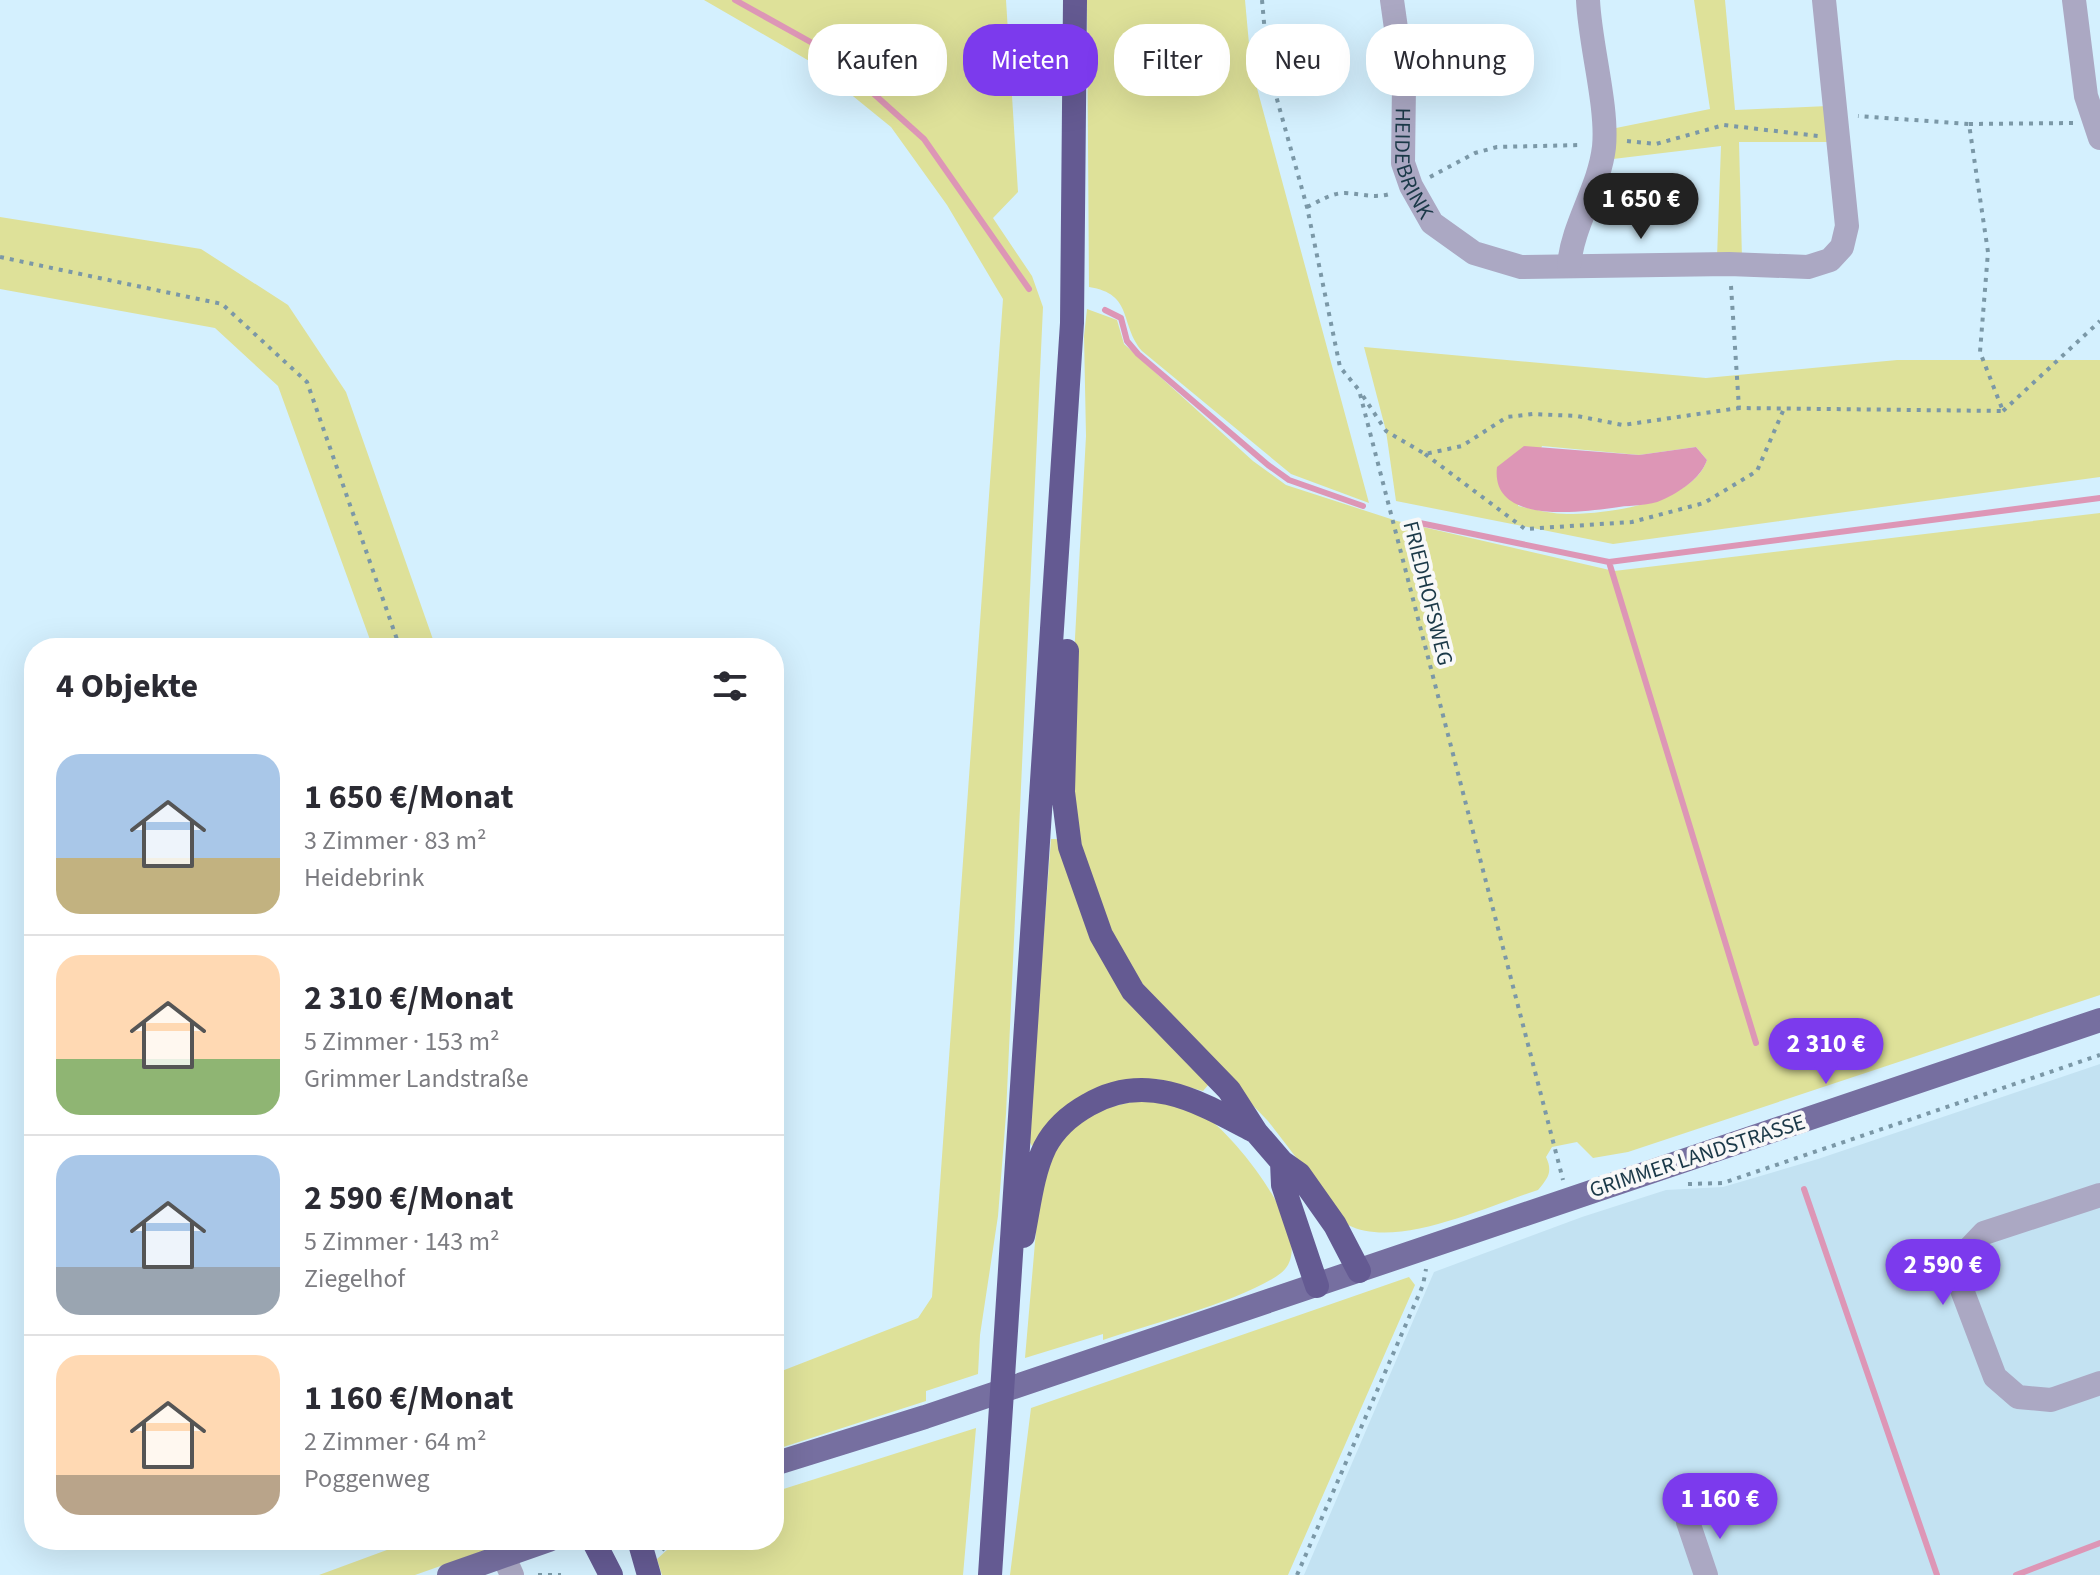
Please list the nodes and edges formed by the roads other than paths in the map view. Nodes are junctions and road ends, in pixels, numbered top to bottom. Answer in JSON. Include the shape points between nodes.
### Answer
{"nodes":[{"id":1,"x":1075,"y":0,"type":"edge"},
{"id":2,"x":1392,"y":0,"type":"edge"},
{"id":3,"x":1588,"y":0,"type":"edge"},
{"id":4,"x":1824,"y":0,"type":"edge"},
{"id":5,"x":2074,"y":0,"type":"edge"},
{"id":6,"x":2098,"y":130,"type":"edge"},
{"id":7,"x":1569,"y":265,"type":"junction"},
{"id":8,"x":1054,"y":615,"type":"junction"},
{"id":9,"x":2100,"y":1020,"type":"edge"},
{"id":10,"x":1256,"y":1132,"type":"junction"},
{"id":11,"x":1282,"y":1162,"type":"junction"},
{"id":12,"x":2100,"y":1195,"type":"edge"},
{"id":13,"x":1359,"y":1271,"type":"junction"},
{"id":14,"x":1317,"y":1286,"type":"junction"},
{"id":15,"x":1005,"y":1322,"type":"junction"},
{"id":16,"x":2100,"y":1383,"type":"edge"},
{"id":17,"x":784,"y":1461,"type":"edge"},
{"id":18,"x":995,"y":1502,"type":"junction"},
{"id":19,"x":1688,"y":1522,"type":"dead end"},
{"id":20,"x":533,"y":1550,"type":"edge"},
{"id":21,"x":598,"y":1550,"type":"edge"},
{"id":22,"x":642,"y":1550,"type":"edge"},
{"id":23,"x":508,"y":1566,"type":"edge"},
{"id":24,"x":449,"y":1575,"type":"edge"},
{"id":25,"x":611,"y":1575,"type":"edge"},
{"id":26,"x":649,"y":1575,"type":"edge"},
{"id":27,"x":980,"y":1575,"type":"edge"},
{"id":28,"x":990,"y":1575,"type":"edge"},
{"id":29,"x":1706,"y":1575,"type":"edge"}],
"edges":[{"from":1,"to":8,"type":"highway","via":[[1074,283]]},
{"from":2,"to":7,"type":"street","name":"HEIDEBRINK","via":[[1404,85],[1403,163],[1432,223],[1474,253],[1521,267]]},
{"from":3,"to":7,"type":"street","via":[[1604,145],[1598,176],[1571,241]]},
{"from":4,"to":7,"type":"street","name":"HEIDEBRINK","via":[[1847,226],[1842,247],[1830,260],[1808,267]]},
{"from":5,"to":6,"type":"street","via":[[2086,96]]},
{"from":8,"to":10,"type":"highway","via":[[1068,654],[1063,792],[1070,847],[1101,935],[1133,991],[1229,1090]]},
{"from":8,"to":15,"type":"highway"},
{"from":9,"to":13,"type":"main road","name":"GRIMMER LANDSTRASSE"},
{"from":10,"to":11,"type":"highway"},
{"from":10,"to":15,"type":"highway","via":[[1164,1090],[1121,1092],[1077,1111],[1046,1146],[1036,1172]]},
{"from":11,"to":13,"type":"highway","via":[[1299,1174]]},
{"from":11,"to":14,"type":"highway","via":[[1283,1185]]},
{"from":12,"to":16,"type":"street","via":[[1984,1233],[1965,1253],[1959,1282],[1995,1377],[2018,1397],[2051,1400]]},
{"from":13,"to":14,"type":"main road","name":"GRIMMER LANDSTRASSE"},
{"from":14,"to":17,"type":"main road","name":"GRIMMER LANDSTRASSE"},
{"from":15,"to":18,"type":"highway"},
{"from":18,"to":27,"type":"highway"},
{"from":18,"to":28,"type":"highway"},
{"from":19,"to":29,"type":"street"},
{"from":20,"to":23,"type":"main road"},
{"from":21,"to":25,"type":"highway"},
{"from":22,"to":26,"type":"highway"},
{"from":23,"to":24,"type":"main road"}]}
